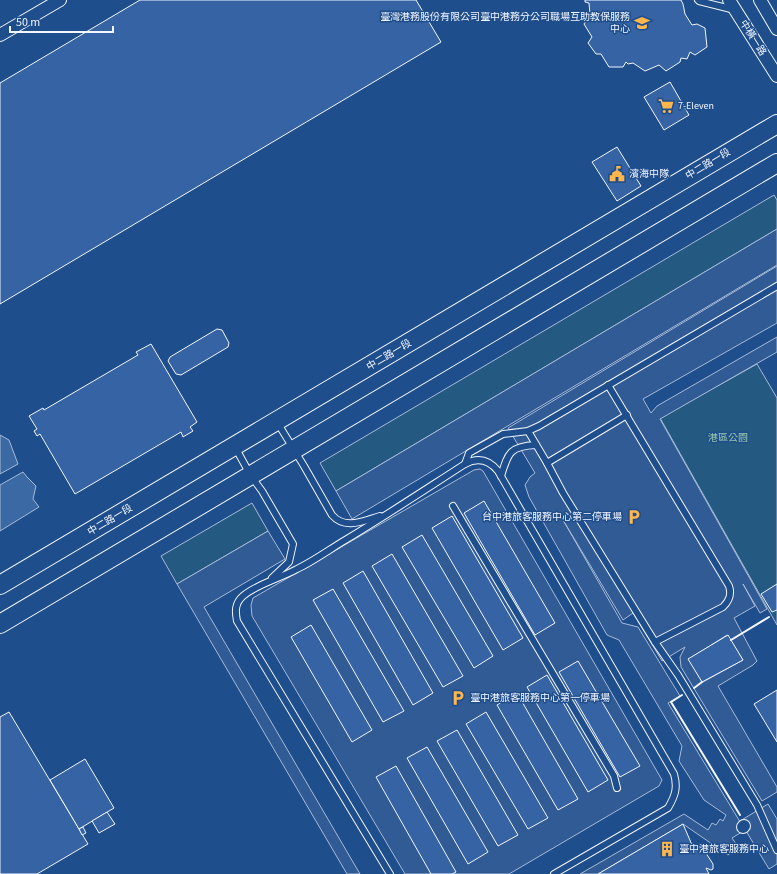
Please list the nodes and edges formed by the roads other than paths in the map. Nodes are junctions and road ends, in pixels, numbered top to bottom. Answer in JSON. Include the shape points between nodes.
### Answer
{"nodes":[{"id":1,"x":60,"y":0,"type":"edge"},
{"id":2,"x":698,"y":0,"type":"edge"},
{"id":3,"x":760,"y":0,"type":"edge"},
{"id":4,"x":732,"y":5,"type":"edge"},
{"id":5,"x":777,"y":29,"type":"edge"},
{"id":6,"x":0,"y":35,"type":"edge"},
{"id":7,"x":777,"y":76,"type":"edge"},
{"id":8,"x":777,"y":124,"type":"edge"},
{"id":9,"x":777,"y":163,"type":"edge"},
{"id":10,"x":777,"y":286,"type":"edge"},
{"id":11,"x":608,"y":385,"type":"junction"},
{"id":12,"x":627,"y":415,"type":"junction"},
{"id":13,"x":277,"y":421,"type":"junction"},
{"id":14,"x":528,"y":431,"type":"junction"},
{"id":15,"x":536,"y":445,"type":"junction"},
{"id":16,"x":234,"y":446,"type":"junction"},
{"id":17,"x":294,"y":450,"type":"junction"},
{"id":18,"x":547,"y":463,"type":"junction"},
{"id":19,"x":465,"y":464,"type":"junction"},
{"id":20,"x":251,"y":476,"type":"junction"},
{"id":21,"x":501,"y":476,"type":"junction"},
{"id":22,"x":453,"y":506,"type":"dead end"},
{"id":23,"x":389,"y":513,"type":"junction"},
{"id":24,"x":268,"y":582,"type":"junction"},
{"id":25,"x":0,"y":585,"type":"edge"},
{"id":26,"x":0,"y":624,"type":"edge"},
{"id":27,"x":655,"y":642,"type":"junction"},
{"id":28,"x":616,"y":788,"type":"dead end"},
{"id":29,"x":777,"y":850,"type":"edge"},
{"id":30,"x":390,"y":874,"type":"edge"},
{"id":31,"x":554,"y":874,"type":"edge"}],
"edges":[{"from":1,"to":6,"type":"street"},
{"from":2,"to":4,"type":"lane"},
{"from":3,"to":5,"type":"street"},
{"from":4,"to":7,"type":"street","name":"中橫一路"},
{"from":8,"to":13,"type":"street","name":"中二路一段"},
{"from":9,"to":17,"type":"street"},
{"from":10,"to":11,"type":"lane"},
{"from":11,"to":12,"type":"lane"},
{"from":11,"to":14,"type":"lane"},
{"from":12,"to":18,"type":"lane"},
{"from":12,"to":27,"type":"lane","via":[[731,592],[723,607]]},
{"from":13,"to":16,"type":"street","name":"中二路一段"},
{"from":13,"to":17,"type":"lane"},
{"from":14,"to":15,"type":"lane"},
{"from":14,"to":19,"type":"lane","via":[[503,434],[469,453]]},
{"from":15,"to":18,"type":"lane"},
{"from":15,"to":21,"type":"lane","via":[[521,446],[509,454]]},
{"from":16,"to":20,"type":"lane"},
{"from":16,"to":25,"type":"street","name":"中二路一段"},
{"from":17,"to":20,"type":"street"},
{"from":17,"to":23,"type":"lane","via":[[332,515],[339,522],[352,524]]},
{"from":18,"to":27,"type":"lane"},
{"from":19,"to":21,"type":"lane","via":[[471,461],[484,461],[494,466]]},
{"from":19,"to":23,"type":"lane"},
{"from":20,"to":24,"type":"lane","via":[[293,544],[288,562]]},
{"from":20,"to":26,"type":"street"},
{"from":21,"to":31,"type":"lane","via":[[674,774],[676,782],[674,797],[668,808]]},
{"from":22,"to":28,"type":"lane","via":[[614,776]]},
{"from":23,"to":24,"type":"lane","via":[[298,569]]},
{"from":24,"to":30,"type":"lane","via":[[239,600],[236,606],[237,621]]},
{"from":27,"to":29,"type":"lane","via":[[757,805]]}]}
